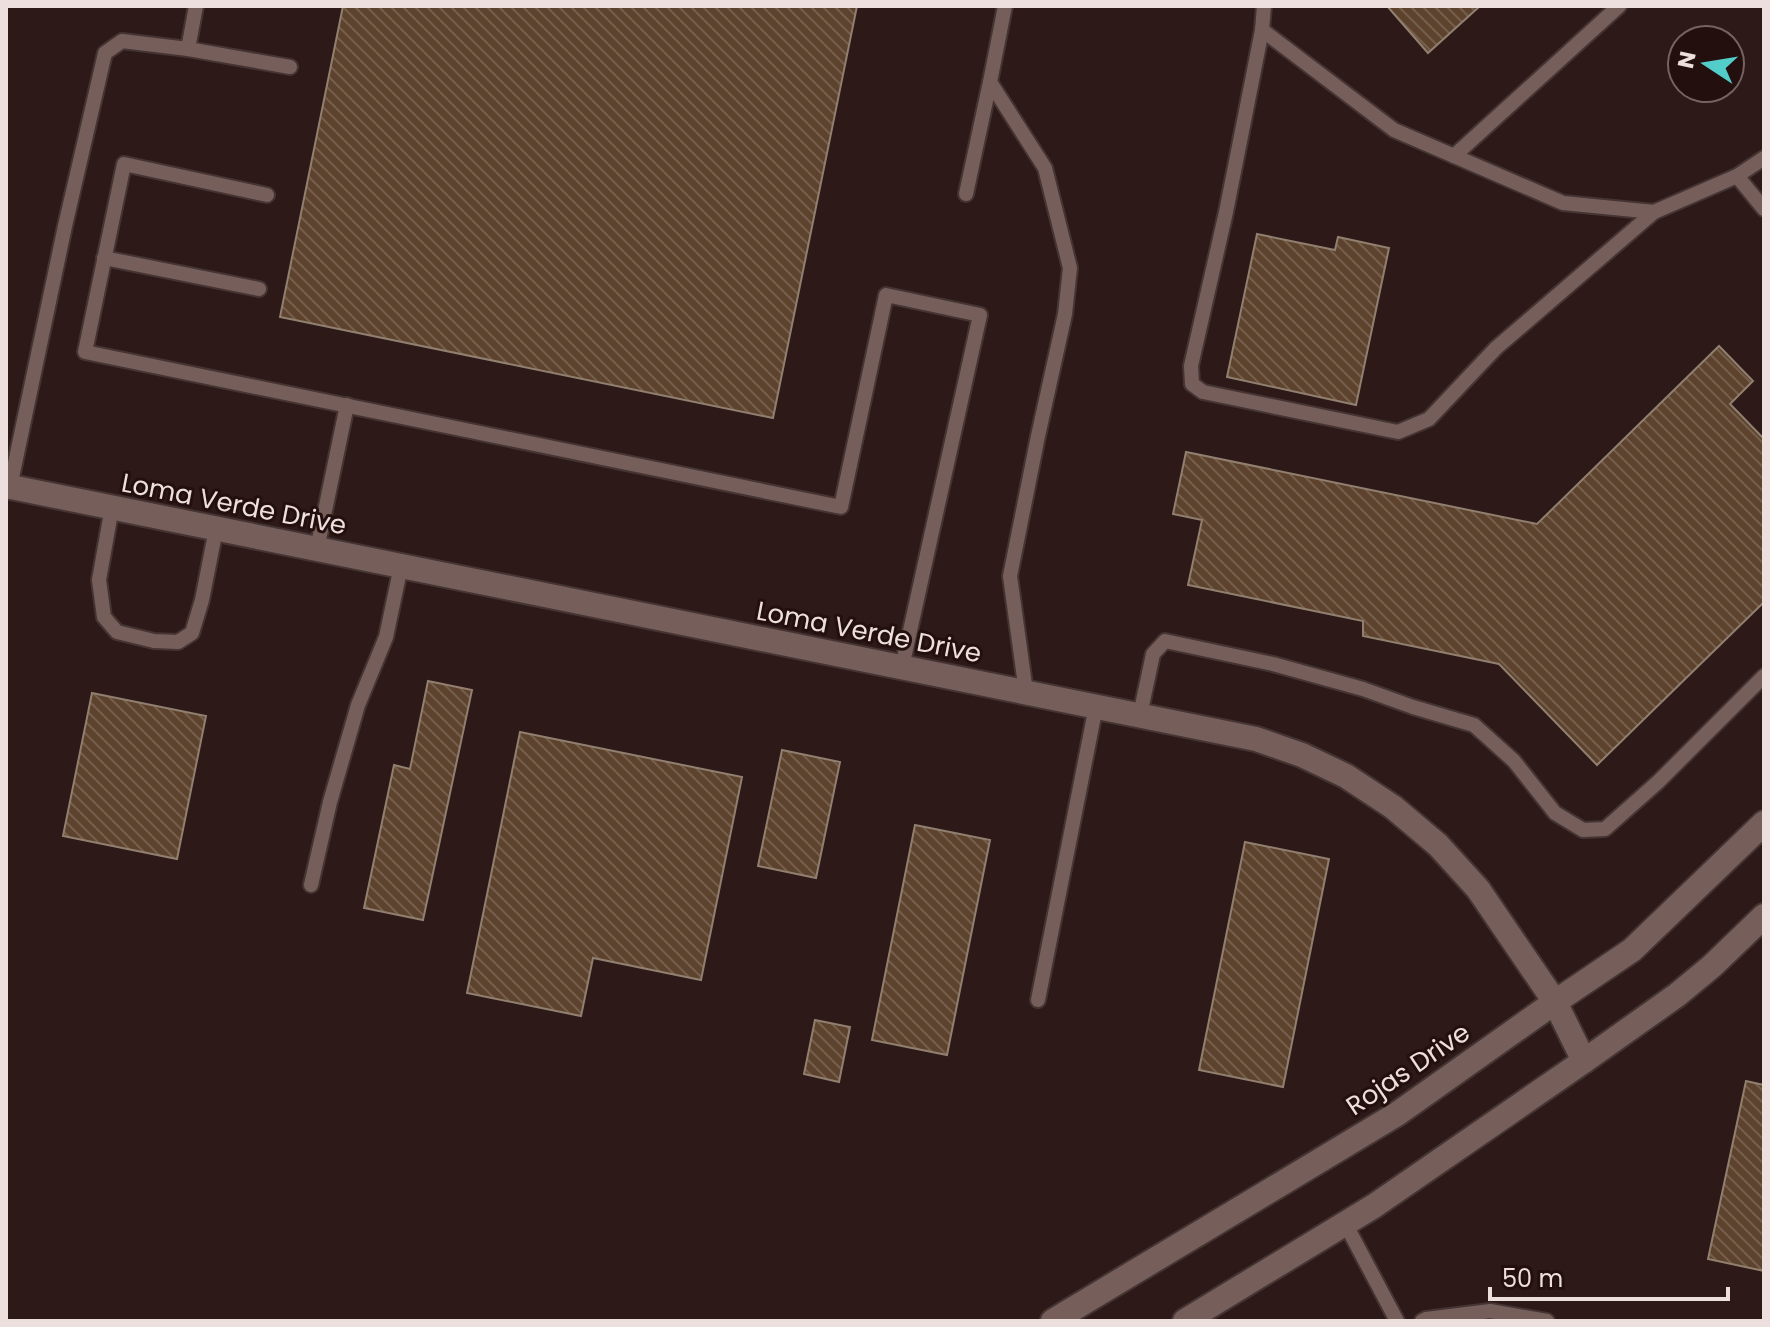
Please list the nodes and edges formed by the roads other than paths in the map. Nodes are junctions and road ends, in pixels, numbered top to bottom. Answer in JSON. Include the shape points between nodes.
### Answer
{"nodes":[{"id":1,"x":196,"y":6,"type":"edge"},
{"id":2,"x":1005,"y":6,"type":"edge"},
{"id":3,"x":1264,"y":6,"type":"edge"},
{"id":4,"x":1619,"y":6,"type":"edge"},
{"id":5,"x":1262,"y":30,"type":"junction"},
{"id":6,"x":188,"y":49,"type":"junction"},
{"id":7,"x":290,"y":67,"type":"dead end"},
{"id":8,"x":990,"y":82,"type":"junction"},
{"id":9,"x":1454,"y":156,"type":"junction"},
{"id":10,"x":1764,"y":158,"type":"edge"},
{"id":11,"x":1737,"y":176,"type":"junction"},
{"id":12,"x":966,"y":194,"type":"dead end"},
{"id":13,"x":267,"y":195,"type":"dead end"},
{"id":14,"x":1764,"y":209,"type":"edge"},
{"id":15,"x":1654,"y":212,"type":"junction"},
{"id":16,"x":104,"y":258,"type":"junction"},
{"id":17,"x":259,"y":289,"type":"dead end"},
{"id":18,"x":347,"y":405,"type":"junction"},
{"id":19,"x":8,"y":487,"type":"edge"},
{"id":20,"x":112,"y":507,"type":"junction"},
{"id":21,"x":216,"y":529,"type":"junction"},
{"id":22,"x":317,"y":549,"type":"junction"},
{"id":23,"x":401,"y":566,"type":"junction"},
{"id":24,"x":902,"y":667,"type":"junction"},
{"id":25,"x":1764,"y":676,"type":"edge"},
{"id":26,"x":1026,"y":692,"type":"junction"},
{"id":27,"x":1096,"y":706,"type":"junction"},
{"id":28,"x":1140,"y":715,"type":"junction"},
{"id":29,"x":1764,"y":823,"type":"edge"},
{"id":30,"x":311,"y":885,"type":"dead end"},
{"id":31,"x":1764,"y":916,"type":"edge"},
{"id":32,"x":1038,"y":1000,"type":"dead end"},
{"id":33,"x":1555,"y":1002,"type":"junction"},
{"id":34,"x":1584,"y":1061,"type":"junction"},
{"id":35,"x":1345,"y":1223,"type":"junction"},
{"id":36,"x":1053,"y":1321,"type":"edge"},
{"id":37,"x":1185,"y":1321,"type":"edge"},
{"id":38,"x":1397,"y":1321,"type":"edge"},
{"id":39,"x":1422,"y":1321,"type":"edge"},
{"id":40,"x":1547,"y":1321,"type":"edge"}],
"edges":[{"from":1,"to":6,"type":"lane"},
{"from":2,"to":8,"type":"lane"},
{"from":3,"to":5,"type":"lane"},
{"from":4,"to":9,"type":"lane"},
{"from":5,"to":9,"type":"lane","via":[[1394,130]]},
{"from":5,"to":15,"type":"lane","via":[[1191,366],[1192,384],[1203,392],[1398,432],[1429,419],[1496,348]]},
{"from":6,"to":7,"type":"lane"},
{"from":6,"to":19,"type":"lane","via":[[122,41],[105,53]]},
{"from":8,"to":12,"type":"lane"},
{"from":8,"to":26,"type":"lane","via":[[1045,168],[1070,268],[1010,576]]},
{"from":9,"to":15,"type":"lane","via":[[1563,203]]},
{"from":10,"to":11,"type":"lane"},
{"from":11,"to":14,"type":"lane"},
{"from":11,"to":15,"type":"lane"},
{"from":13,"to":16,"type":"lane","via":[[124,164]]},
{"from":16,"to":17,"type":"lane"},
{"from":16,"to":18,"type":"lane","via":[[85,352]]},
{"from":18,"to":22,"type":"lane"},
{"from":18,"to":24,"type":"lane","via":[[841,507],[886,295],[980,315]]},
{"from":19,"to":20,"type":"street","name":"Loma Verde Drive"},
{"from":20,"to":21,"type":"street","name":"Loma Verde Drive"},
{"from":20,"to":21,"type":"lane","via":[[99,580],[104,617],[117,632],[154,641],[178,642],[192,633]]},
{"from":21,"to":22,"type":"street","name":"Loma Verde Drive"},
{"from":22,"to":23,"type":"street","name":"Loma Verde Drive"},
{"from":23,"to":24,"type":"street","name":"Loma Verde Drive"},
{"from":23,"to":30,"type":"lane","via":[[386,637],[358,705]]},
{"from":24,"to":26,"type":"street","name":"Loma Verde Drive"},
{"from":25,"to":28,"type":"lane","via":[[1605,829],[1583,830],[1555,813],[1514,761],[1474,725],[1273,664],[1165,641],[1153,654]]},
{"from":26,"to":27,"type":"street","name":"Loma Verde Drive"},
{"from":27,"to":28,"type":"street","name":"Loma Verde Drive"},
{"from":27,"to":32,"type":"lane"},
{"from":28,"to":33,"type":"street","name":"Loma Verde Drive","via":[[1256,739],[1302,755],[1393,807],[1478,889]]},
{"from":29,"to":33,"type":"street","name":"Rojas Drive","via":[[1632,950]]},
{"from":31,"to":34,"type":"street","via":[[1677,995]]},
{"from":33,"to":34,"type":"street","name":"Loma Verde Drive"},
{"from":33,"to":36,"type":"street","name":"Rojas Drive","via":[[1397,1114]]},
{"from":34,"to":35,"type":"street"},
{"from":35,"to":37,"type":"street"},
{"from":35,"to":38,"type":"lane"},
{"from":39,"to":40,"type":"lane","via":[[1490,1311]]}]}
